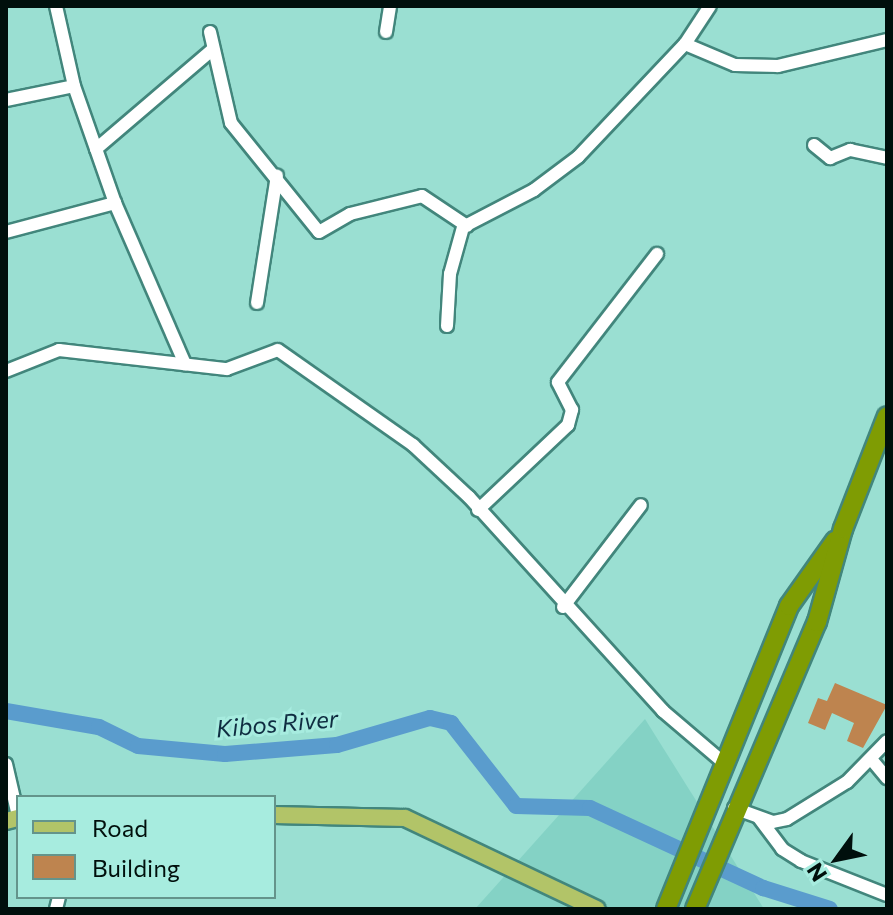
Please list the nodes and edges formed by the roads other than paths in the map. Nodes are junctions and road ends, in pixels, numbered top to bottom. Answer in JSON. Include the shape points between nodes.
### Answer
{"nodes":[{"id":1,"x":56,"y":6,"type":"edge"},
{"id":2,"x":390,"y":6,"type":"edge"},
{"id":3,"x":710,"y":6,"type":"edge"},
{"id":4,"x":210,"y":32,"type":"dead end"},
{"id":5,"x":386,"y":32,"type":"dead end"},
{"id":6,"x":887,"y":40,"type":"edge"},
{"id":7,"x":685,"y":44,"type":"junction"},
{"id":8,"x":213,"y":49,"type":"junction"},
{"id":9,"x":74,"y":86,"type":"junction"},
{"id":10,"x":6,"y":100,"type":"edge"},
{"id":11,"x":814,"y":145,"type":"dead end"},
{"id":12,"x":96,"y":149,"type":"junction"},
{"id":13,"x":887,"y":158,"type":"edge"},
{"id":14,"x":277,"y":176,"type":"junction"},
{"id":15,"x":115,"y":203,"type":"junction"},
{"id":16,"x":467,"y":226,"type":"junction"},
{"id":17,"x":6,"y":232,"type":"edge"},
{"id":18,"x":657,"y":254,"type":"dead end"},
{"id":19,"x":257,"y":303,"type":"dead end"},
{"id":20,"x":447,"y":326,"type":"dead end"},
{"id":21,"x":185,"y":364,"type":"junction"},
{"id":22,"x":6,"y":371,"type":"edge"},
{"id":23,"x":887,"y":416,"type":"edge"},
{"id":24,"x":641,"y":505,"type":"dead end"},
{"id":25,"x":478,"y":510,"type":"junction"},
{"id":26,"x":843,"y":529,"type":"junction"},
{"id":27,"x":563,"y":607,"type":"junction"},
{"id":28,"x":784,"y":619,"type":"junction"},
{"id":29,"x":812,"y":633,"type":"junction"},
{"id":30,"x":887,"y":741,"type":"edge"},
{"id":31,"x":871,"y":759,"type":"junction"},
{"id":32,"x":723,"y":762,"type":"junction"},
{"id":33,"x":6,"y":764,"type":"edge"},
{"id":34,"x":887,"y":778,"type":"edge"},
{"id":35,"x":16,"y":808,"type":"edge"},
{"id":36,"x":734,"y":808,"type":"junction"},
{"id":37,"x":276,"y":815,"type":"edge"},
{"id":38,"x":759,"y":818,"type":"junction"},
{"id":39,"x":887,"y":895,"type":"edge"},
{"id":40,"x":597,"y":909,"type":"edge"},
{"id":41,"x":666,"y":909,"type":"edge"},
{"id":42,"x":695,"y":909,"type":"edge"}],
"edges":[{"from":1,"to":9,"type":"street"},
{"from":2,"to":5,"type":"street"},
{"from":3,"to":7,"type":"street"},
{"from":4,"to":8,"type":"street"},
{"from":6,"to":7,"type":"street","via":[[778,66],[735,65]]},
{"from":7,"to":16,"type":"street","via":[[578,157],[534,190]]},
{"from":8,"to":12,"type":"street"},
{"from":8,"to":14,"type":"street","via":[[231,123]]},
{"from":9,"to":10,"type":"street"},
{"from":9,"to":12,"type":"street"},
{"from":11,"to":13,"type":"street","via":[[830,158],[850,150]]},
{"from":12,"to":15,"type":"street"},
{"from":14,"to":16,"type":"street","via":[[319,232],[350,214],[422,196]]},
{"from":14,"to":19,"type":"street"},
{"from":15,"to":17,"type":"street"},
{"from":15,"to":21,"type":"street"},
{"from":16,"to":20,"type":"street","via":[[450,274]]},
{"from":18,"to":25,"type":"street","via":[[558,382],[572,410],[568,425]]},
{"from":21,"to":22,"type":"street","via":[[59,350]]},
{"from":21,"to":25,"type":"street","via":[[234,368],[278,350],[413,445]]},
{"from":23,"to":26,"type":"highway"},
{"from":24,"to":27,"type":"street"},
{"from":25,"to":27,"type":"street"},
{"from":26,"to":28,"type":"highway"},
{"from":26,"to":29,"type":"highway"},
{"from":27,"to":32,"type":"street","via":[[663,711]]},
{"from":28,"to":29,"type":"highway"},
{"from":28,"to":32,"type":"highway"},
{"from":29,"to":36,"type":"highway"},
{"from":30,"to":31,"type":"street"},
{"from":31,"to":34,"type":"street"},
{"from":31,"to":38,"type":"street","via":[[787,819]]},
{"from":32,"to":41,"type":"highway"},
{"from":33,"to":35,"type":"street"},
{"from":36,"to":38,"type":"street"},
{"from":36,"to":42,"type":"highway"},
{"from":37,"to":40,"type":"main road","via":[[373,812],[405,818]]},
{"from":38,"to":39,"type":"street","via":[[782,849],[801,861]]}]}
